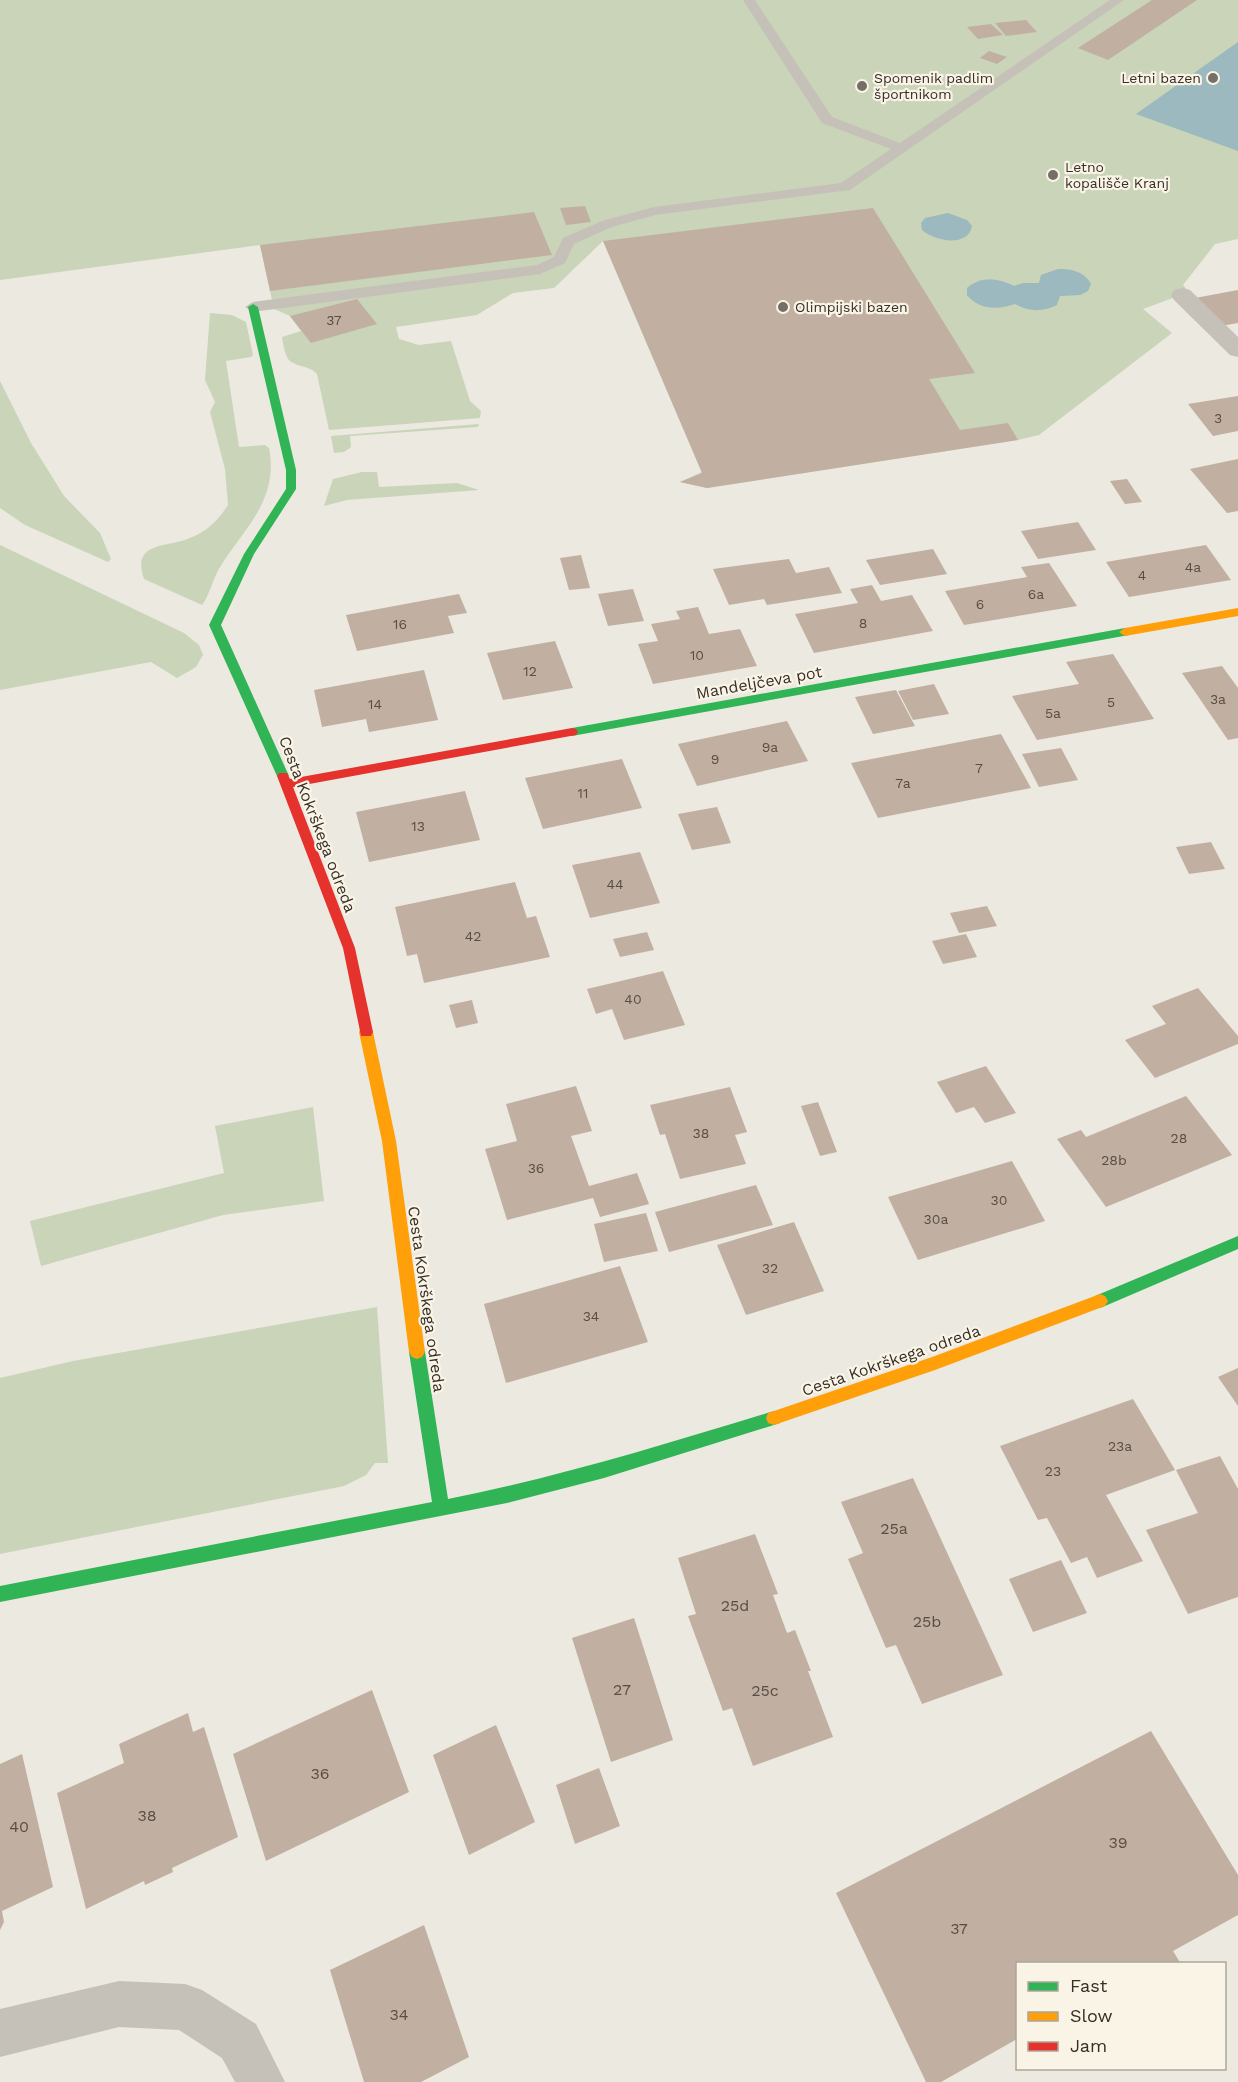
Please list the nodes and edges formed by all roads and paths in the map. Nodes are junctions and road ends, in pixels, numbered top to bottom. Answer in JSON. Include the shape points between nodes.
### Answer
{"nodes":[{"id":1,"x":749,"y":0,"type":"edge"},
{"id":2,"x":1118,"y":0,"type":"edge"},
{"id":3,"x":901,"y":148,"type":"junction"},
{"id":4,"x":1182,"y":295,"type":"dead end"},
{"id":5,"x":253,"y":307,"type":"joint"},
{"id":6,"x":1238,"y":350,"type":"edge"},
{"id":7,"x":1238,"y":612,"type":"edge"},
{"id":8,"x":286,"y":784,"type":"junction"},
{"id":9,"x":1238,"y":1242,"type":"edge"},
{"id":10,"x":441,"y":1508,"type":"junction"},
{"id":11,"x":0,"y":1594,"type":"edge"},
{"id":12,"x":0,"y":2032,"type":"edge"},
{"id":13,"x":261,"y":2082,"type":"edge"}],
"edges":[{"from":1,"to":3,"type":"lane","via":[[827,120]]},
{"from":2,"to":3,"type":"lane"},
{"from":3,"to":5,"type":"lane","via":[[845,187],[654,211],[608,224],[568,241],[560,260],[540,268]]},
{"from":4,"to":6,"type":"street"},
{"from":5,"to":8,"type":"street","name":"Cesta Kokrškega odreda","via":[[291,470],[291,489],[249,554],[215,625]]},
{"from":7,"to":8,"type":"street","name":"Mandeljčeva pot"},
{"from":8,"to":10,"type":"street","name":"Cesta Kokrškega odreda","via":[[349,948],[389,1141]]},
{"from":9,"to":10,"type":"street","name":"Cesta Kokrškega odreda","via":[[1086,1306],[774,1418],[604,1470]]},
{"from":10,"to":11,"type":"street"},
{"from":12,"to":13,"type":"street","via":[[119,2004],[185,2007],[239,2041]]}]}
